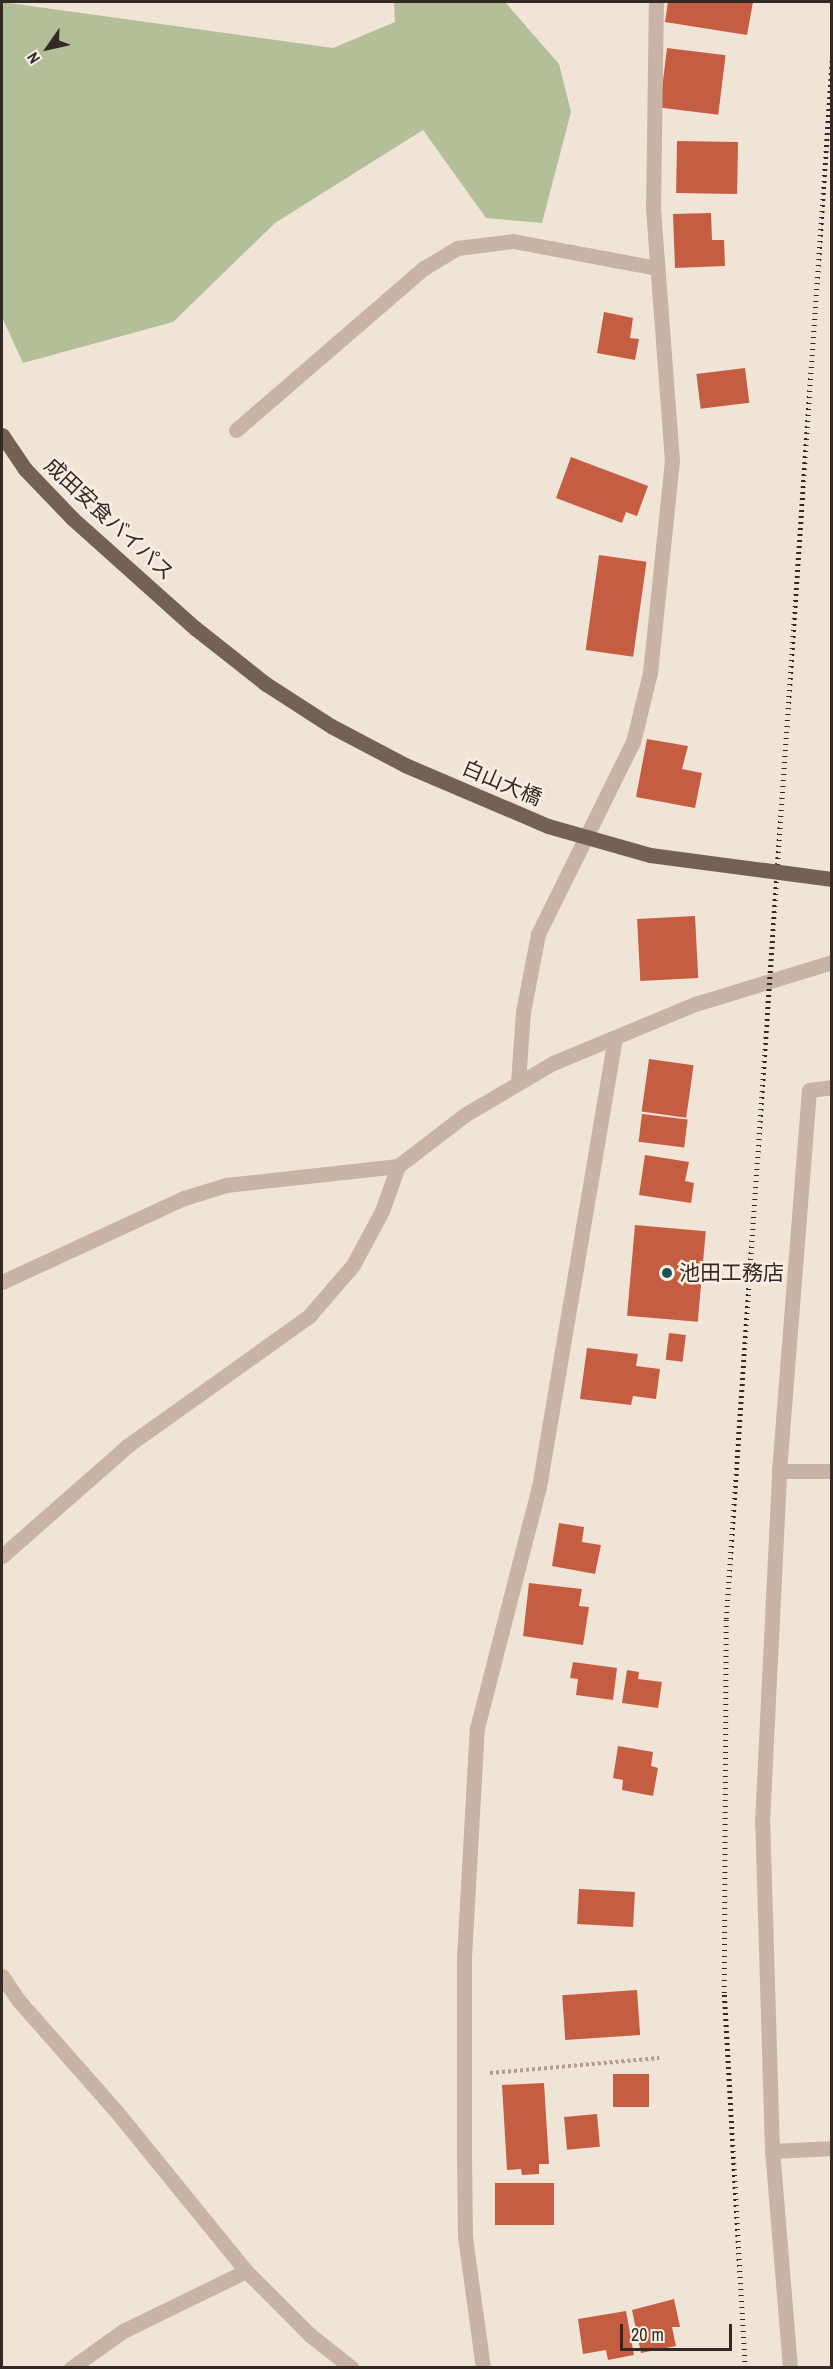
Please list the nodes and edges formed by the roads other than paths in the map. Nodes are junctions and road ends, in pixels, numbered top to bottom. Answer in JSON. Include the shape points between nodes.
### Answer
{"nodes":[{"id":1,"x":656,"y":2,"type":"edge"},
{"id":2,"x":657,"y":268,"type":"junction"},
{"id":3,"x":236,"y":430,"type":"dead end"},
{"id":4,"x":2,"y":435,"type":"edge"},
{"id":5,"x":195,"y":627,"type":"joint"},
{"id":6,"x":831,"y":879,"type":"edge"},
{"id":7,"x":831,"y":962,"type":"edge"},
{"id":8,"x":615,"y":1038,"type":"junction"},
{"id":9,"x":518,"y":1082,"type":"junction"},
{"id":10,"x":831,"y":1087,"type":"edge"},
{"id":11,"x":398,"y":1166,"type":"junction"},
{"id":12,"x":2,"y":1282,"type":"edge"},
{"id":13,"x":779,"y":1471,"type":"junction"},
{"id":14,"x":831,"y":1471,"type":"edge"},
{"id":15,"x":2,"y":1556,"type":"edge"},
{"id":16,"x":2,"y":1976,"type":"edge"},
{"id":17,"x":831,"y":2148,"type":"edge"},
{"id":18,"x":772,"y":2151,"type":"junction"},
{"id":19,"x":246,"y":2271,"type":"junction"},
{"id":20,"x":71,"y":2367,"type":"edge"},
{"id":21,"x":352,"y":2367,"type":"edge"},
{"id":22,"x":483,"y":2367,"type":"edge"},
{"id":23,"x":790,"y":2367,"type":"edge"}],
"edges":[{"from":1,"to":2,"type":"street","via":[[653,209]]},
{"from":2,"to":3,"type":"street","via":[[513,241],[457,248],[424,268]]},
{"from":2,"to":9,"type":"street","via":[[672,461],[650,673],[633,742],[538,934],[523,1012]]},
{"from":4,"to":5,"type":"main road","name":"成田安食バイパス","via":[[25,469],[73,519]]},
{"from":5,"to":6,"type":"main road","name":"白山大橋","bridge":true,"via":[[266,684],[332,726],[405,765],[548,826],[650,855]]},
{"from":7,"to":8,"type":"street","via":[[695,1004]]},
{"from":8,"to":9,"type":"street"},
{"from":8,"to":22,"type":"street","via":[[539,1487],[477,1728],[464,1957],[465,2236]]},
{"from":9,"to":11,"type":"street","via":[[466,1114]]},
{"from":10,"to":13,"type":"street","via":[[808,1090]]},
{"from":11,"to":12,"type":"street","via":[[226,1185],[175,1202]]},
{"from":11,"to":15,"type":"street","via":[[382,1211],[353,1265],[309,1316],[127,1446]]},
{"from":13,"to":14,"type":"street"},
{"from":13,"to":18,"type":"street","via":[[762,1823]]},
{"from":16,"to":19,"type":"street"},
{"from":17,"to":18,"type":"street"},
{"from":18,"to":23,"type":"street"},
{"from":19,"to":20,"type":"street","via":[[123,2331]]},
{"from":19,"to":21,"type":"street","via":[[310,2335]]}]}
